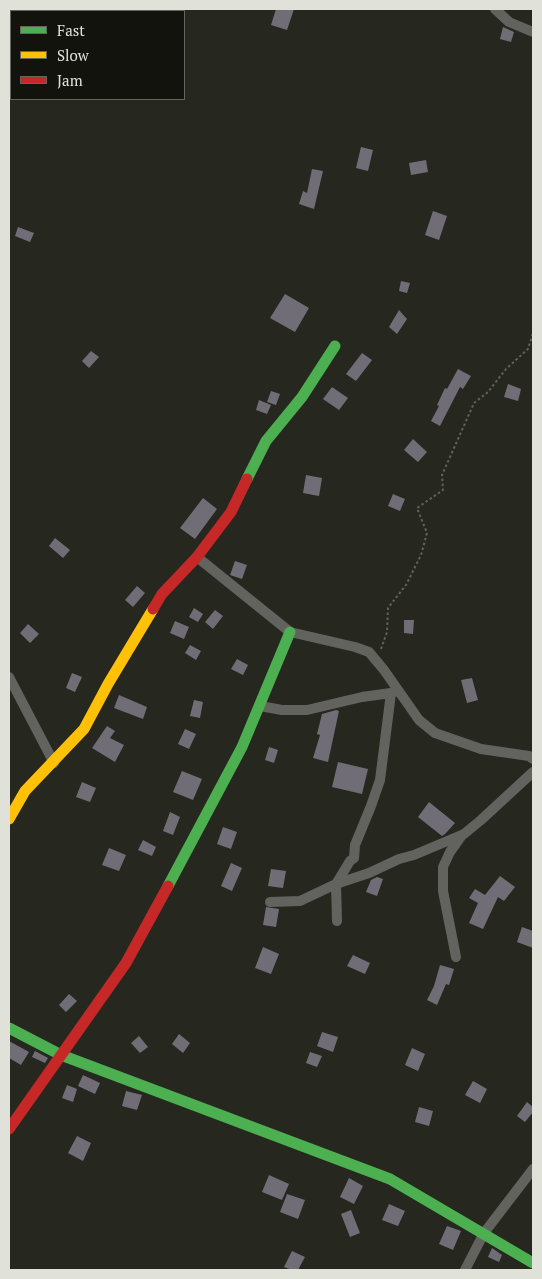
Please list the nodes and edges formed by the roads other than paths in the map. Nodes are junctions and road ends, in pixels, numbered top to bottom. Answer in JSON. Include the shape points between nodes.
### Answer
{"nodes":[{"id":1,"x":495,"y":9,"type":"edge"},
{"id":2,"x":533,"y":32,"type":"edge"},
{"id":3,"x":335,"y":346,"type":"dead end"},
{"id":4,"x":197,"y":557,"type":"junction"},
{"id":5,"x":290,"y":632,"type":"junction"},
{"id":6,"x":9,"y":677,"type":"edge"},
{"id":7,"x":395,"y":692,"type":"junction"},
{"id":8,"x":260,"y":706,"type":"junction"},
{"id":9,"x":533,"y":759,"type":"edge"},
{"id":10,"x":54,"y":763,"type":"junction"},
{"id":11,"x":533,"y":772,"type":"edge"},
{"id":12,"x":9,"y":819,"type":"edge"},
{"id":13,"x":464,"y":834,"type":"junction"},
{"id":14,"x":336,"y":884,"type":"junction"},
{"id":15,"x":270,"y":902,"type":"dead end"},
{"id":16,"x":337,"y":921,"type":"dead end"},
{"id":17,"x":456,"y":957,"type":"dead end"},
{"id":18,"x":9,"y":1028,"type":"edge"},
{"id":19,"x":60,"y":1055,"type":"junction"},
{"id":20,"x":9,"y":1129,"type":"edge"},
{"id":21,"x":533,"y":1169,"type":"edge"},
{"id":22,"x":484,"y":1233,"type":"junction"},
{"id":23,"x":533,"y":1263,"type":"edge"},
{"id":24,"x":465,"y":1270,"type":"edge"}],
"edges":[{"from":1,"to":2,"type":"street","via":[[509,22]]},
{"from":3,"to":4,"type":"street","via":[[302,397],[266,441],[231,512]]},
{"from":4,"to":5,"type":"street"},
{"from":4,"to":10,"type":"street","via":[[162,594],[84,729]]},
{"from":5,"to":7,"type":"street","via":[[369,652],[384,670]]},
{"from":5,"to":8,"type":"street"},
{"from":6,"to":10,"type":"street"},
{"from":7,"to":8,"type":"street","via":[[306,710]]},
{"from":7,"to":9,"type":"street","via":[[435,733],[481,748]]},
{"from":7,"to":14,"type":"street","via":[[380,780],[355,845],[354,858]]},
{"from":8,"to":19,"type":"street","via":[[242,747],[126,963]]},
{"from":10,"to":12,"type":"street","via":[[25,791]]},
{"from":11,"to":13,"type":"street"},
{"from":13,"to":14,"type":"street"},
{"from":13,"to":17,"type":"street","via":[[443,867]]},
{"from":14,"to":15,"type":"street","via":[[300,901]]},
{"from":14,"to":16,"type":"street"},
{"from":18,"to":19,"type":"street"},
{"from":19,"to":20,"type":"street"},
{"from":19,"to":22,"type":"street","via":[[390,1179]]},
{"from":21,"to":22,"type":"street"},
{"from":22,"to":23,"type":"street"},
{"from":22,"to":24,"type":"street"}]}
